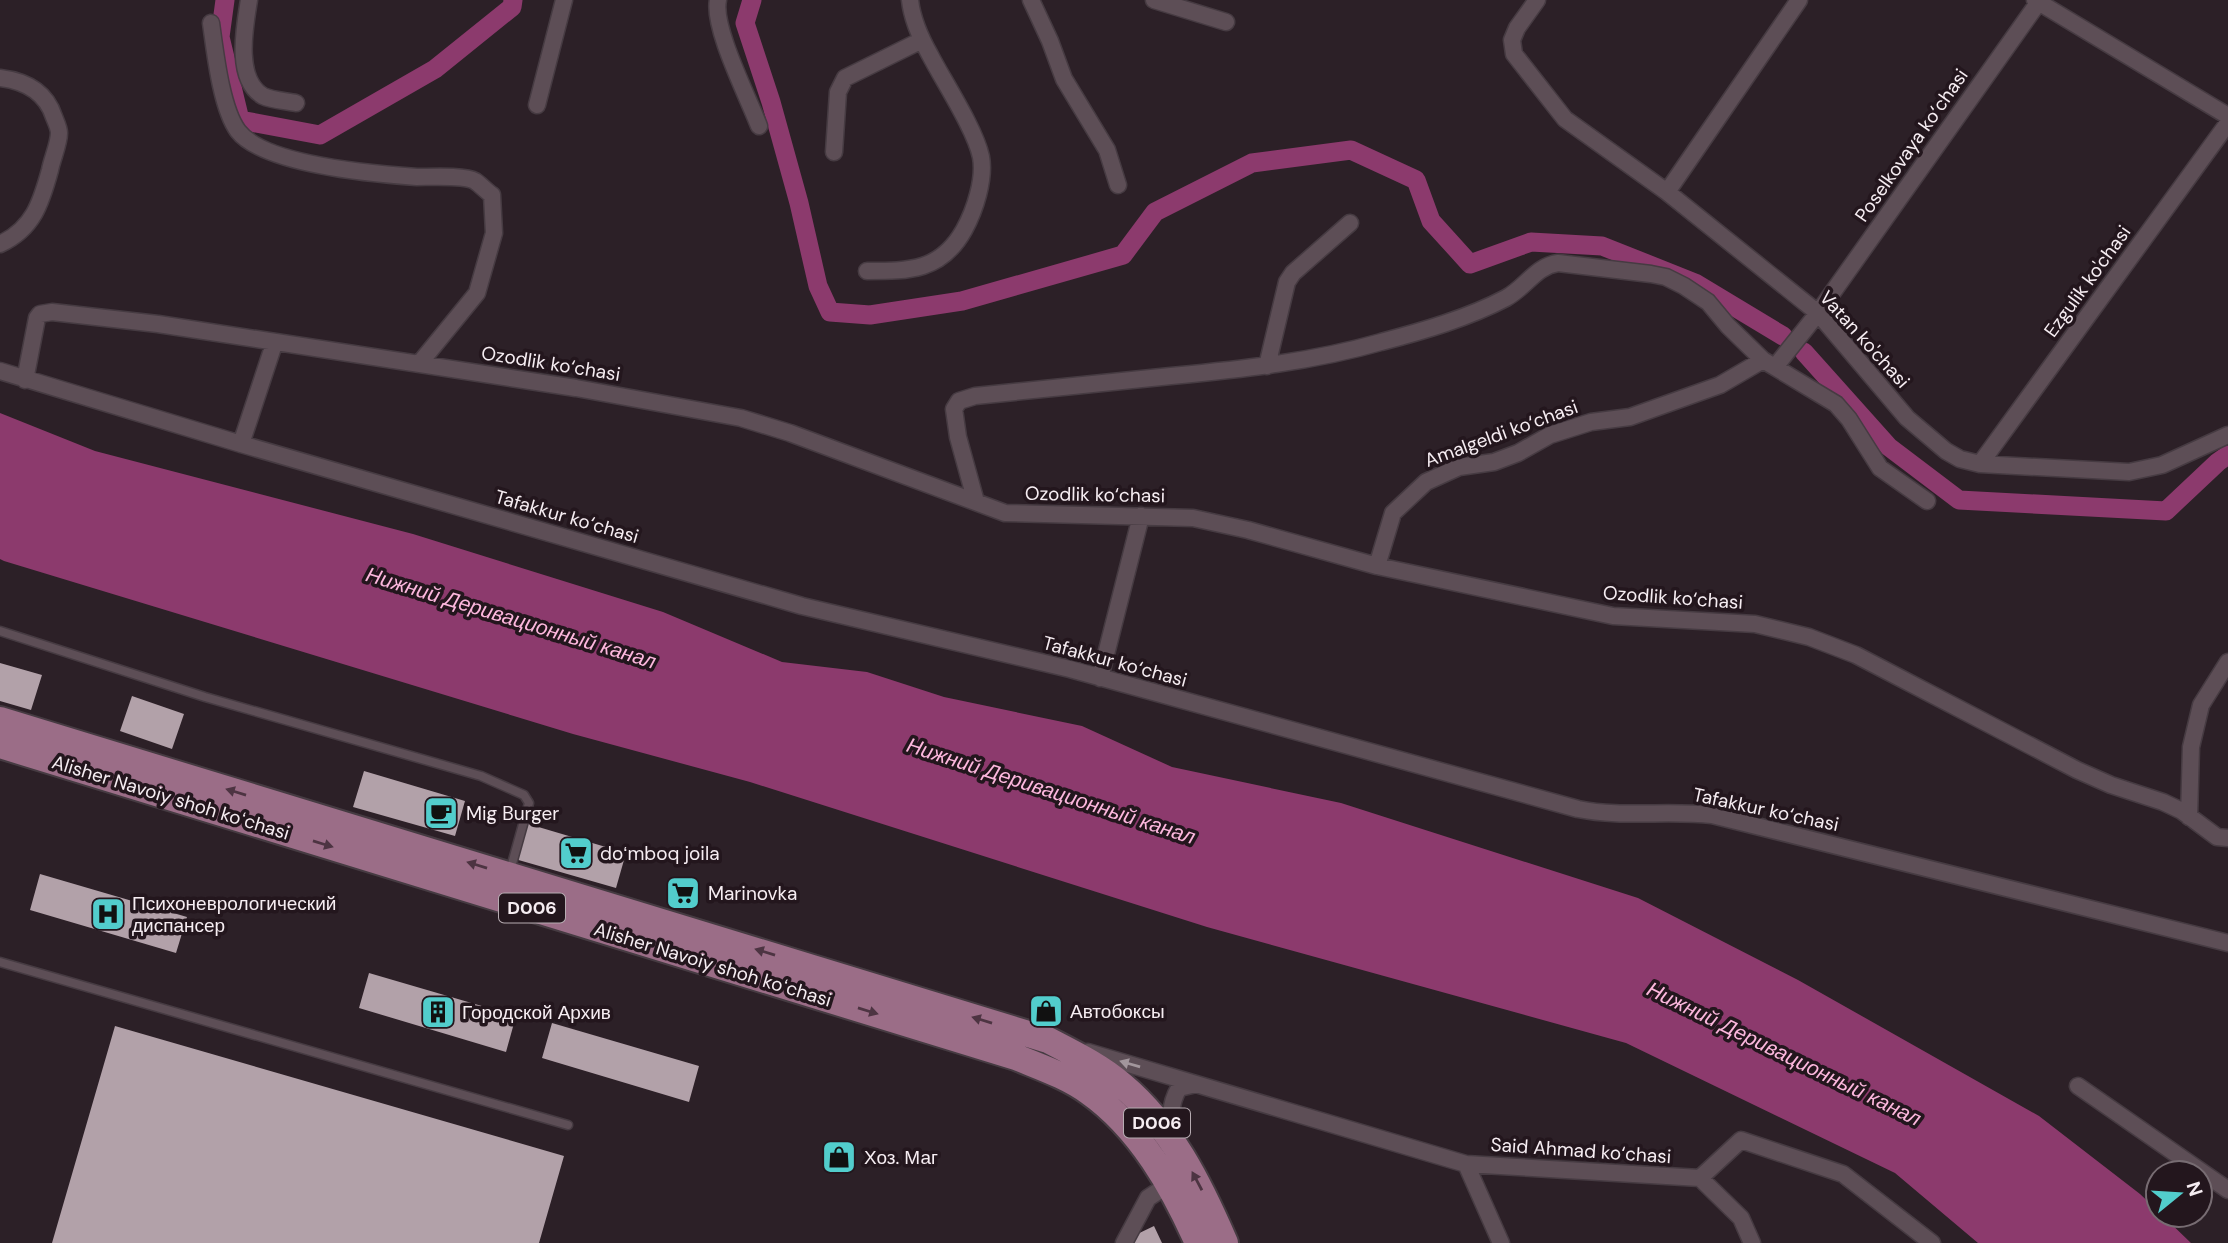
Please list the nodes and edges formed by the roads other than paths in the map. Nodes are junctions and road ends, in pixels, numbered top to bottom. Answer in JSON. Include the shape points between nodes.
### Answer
{"nodes":[{"id":1,"x":248,"y":0,"type":"edge"},
{"id":2,"x":564,"y":0,"type":"edge"},
{"id":3,"x":718,"y":0,"type":"edge"},
{"id":4,"x":910,"y":0,"type":"edge"},
{"id":5,"x":1031,"y":0,"type":"edge"},
{"id":6,"x":1154,"y":0,"type":"edge"},
{"id":7,"x":1537,"y":0,"type":"edge"},
{"id":8,"x":1799,"y":0,"type":"edge"},
{"id":9,"x":2037,"y":1,"type":"edge"},
{"id":10,"x":1226,"y":22,"type":"dead end"},
{"id":11,"x":211,"y":23,"type":"dead end"},
{"id":12,"x":922,"y":40,"type":"junction"},
{"id":13,"x":0,"y":78,"type":"edge"},
{"id":14,"x":296,"y":103,"type":"dead end"},
{"id":15,"x":537,"y":105,"type":"dead end"},
{"id":16,"x":2228,"y":116,"type":"edge"},
{"id":17,"x":2228,"y":123,"type":"edge"},
{"id":18,"x":758,"y":126,"type":"dead end"},
{"id":19,"x":834,"y":152,"type":"dead end"},
{"id":20,"x":1118,"y":185,"type":"dead end"},
{"id":21,"x":1667,"y":192,"type":"junction"},
{"id":22,"x":1350,"y":223,"type":"dead end"},
{"id":23,"x":0,"y":244,"type":"edge"},
{"id":24,"x":867,"y":271,"type":"dead end"},
{"id":25,"x":1818,"y":313,"type":"junction"},
{"id":26,"x":274,"y":344,"type":"junction"},
{"id":27,"x":419,"y":363,"type":"junction"},
{"id":28,"x":1769,"y":363,"type":"junction"},
{"id":29,"x":1267,"y":366,"type":"junction"},
{"id":30,"x":0,"y":371,"type":"edge"},
{"id":31,"x":25,"y":380,"type":"junction"},
{"id":32,"x":2228,"y":435,"type":"edge"},
{"id":33,"x":242,"y":444,"type":"junction"},
{"id":34,"x":1980,"y":464,"type":"junction"},
{"id":35,"x":1927,"y":501,"type":"dead end"},
{"id":36,"x":976,"y":502,"type":"junction"},
{"id":37,"x":1141,"y":516,"type":"junction"},
{"id":38,"x":1377,"y":566,"type":"junction"},
{"id":39,"x":0,"y":631,"type":"edge"},
{"id":40,"x":2228,"y":662,"type":"edge"},
{"id":41,"x":1100,"y":677,"type":"junction"},
{"id":42,"x":0,"y":720,"type":"edge"},
{"id":43,"x":0,"y":745,"type":"edge"},
{"id":44,"x":2189,"y":817,"type":"junction"},
{"id":45,"x":2228,"y":838,"type":"edge"},
{"id":46,"x":423,"y":862,"type":"junction"},
{"id":47,"x":509,"y":874,"type":"junction"},
{"id":48,"x":2228,"y":943,"type":"edge"},
{"id":49,"x":0,"y":962,"type":"edge"},
{"id":50,"x":1048,"y":1040,"type":"junction"},
{"id":51,"x":1196,"y":1083,"type":"junction"},
{"id":52,"x":2078,"y":1086,"type":"dead end"},
{"id":53,"x":568,"y":1125,"type":"dead end"},
{"id":54,"x":1178,"y":1149,"type":"junction"},
{"id":55,"x":1466,"y":1164,"type":"junction"},
{"id":56,"x":1700,"y":1178,"type":"junction"},
{"id":57,"x":1169,"y":1184,"type":"junction"},
{"id":58,"x":2228,"y":1190,"type":"edge"},
{"id":59,"x":1124,"y":1243,"type":"edge"},
{"id":60,"x":1198,"y":1243,"type":"edge"},
{"id":61,"x":1225,"y":1243,"type":"edge"},
{"id":62,"x":1501,"y":1243,"type":"edge"},
{"id":63,"x":1752,"y":1243,"type":"edge"},
{"id":64,"x":1931,"y":1243,"type":"edge"}],
"edges":[{"from":1,"to":14,"type":"street","via":[[244,66],[263,96]]},
{"from":2,"to":15,"type":"street"},
{"from":3,"to":18,"type":"street","via":[[724,39]]},
{"from":4,"to":12,"type":"street"},
{"from":5,"to":20,"type":"street","via":[[1063,79],[1107,150]]},
{"from":6,"to":10,"type":"street"},
{"from":7,"to":21,"type":"street","name":"Vatan ko'chasi","via":[[1517,28],[1512,40],[1514,54],[1565,119]]},
{"from":8,"to":21,"type":"street"},
{"from":9,"to":16,"type":"street"},
{"from":9,"to":25,"type":"street","name":"Poselkovaya ko‘chasi"},
{"from":11,"to":27,"type":"street","via":[[229,112],[238,131],[254,146],[284,158],[382,174],[473,180],[492,195],[494,233],[477,293]]},
{"from":12,"to":19,"type":"street","via":[[845,78],[838,92]]},
{"from":12,"to":24,"type":"street","via":[[981,157],[976,202],[955,245],[933,263],[905,271]]},
{"from":13,"to":23,"type":"street","via":[[22,82],[39,93],[59,132],[38,210],[29,224]]},
{"from":17,"to":34,"type":"street","name":"Ezgulik ko'chasi"},
{"from":21,"to":25,"type":"street","name":"Vatan ko'chasi"},
{"from":22,"to":29,"type":"street","via":[[1287,282]]},
{"from":25,"to":28,"type":"street","name":"Poselkovaya ko‘chasi"},
{"from":25,"to":34,"type":"street","name":"Vatan ko'chasi","via":[[1907,418],[1946,451]]},
{"from":26,"to":27,"type":"street","name":"Ozodlik ko‘chasi"},
{"from":26,"to":31,"type":"street","name":"Ozodlik ko‘chasi","via":[[158,324],[45,312],[37,318]]},
{"from":26,"to":33,"type":"street"},
{"from":27,"to":36,"type":"street","name":"Ozodlik ko‘chasi","via":[[741,418]]},
{"from":28,"to":29,"type":"street","via":[[1708,302],[1684,286],[1651,274],[1558,263],[1539,270],[1509,296],[1459,317],[1343,352]]},
{"from":28,"to":35,"type":"street","via":[[1836,404],[1880,468]]},
{"from":28,"to":38,"type":"street","name":"Amalgeldi ko‘chasi","via":[[1630,417],[1591,422],[1550,435],[1518,453],[1459,467],[1426,482],[1393,513]]},
{"from":29,"to":36,"type":"street","via":[[959,401],[954,409],[958,437]]},
{"from":30,"to":31,"type":"street","name":"Tafakkur ko‘chasi"},
{"from":31,"to":33,"type":"street","name":"Tafakkur ko‘chasi"},
{"from":32,"to":34,"type":"street","name":"Vatan ko'chasi","via":[[2162,465],[2129,472]]},
{"from":33,"to":41,"type":"street","name":"Tafakkur ko‘chasi","via":[[802,606]]},
{"from":36,"to":37,"type":"street","name":"Ozodlik ko‘chasi","via":[[1005,513]]},
{"from":37,"to":38,"type":"street","name":"Ozodlik ko‘chasi","via":[[1193,518]]},
{"from":37,"to":41,"type":"street"},
{"from":38,"to":44,"type":"street","name":"Ozodlik ko‘chasi","via":[[1613,616],[1755,624],[1809,637],[1856,655],[2077,771],[2163,802]]},
{"from":39,"to":47,"type":"lane","via":[[481,776],[524,795],[529,803]]},
{"from":40,"to":44,"type":"street","via":[[2201,705],[2191,747]]},
{"from":41,"to":48,"type":"street","name":"Tafakkur ko‘chasi","via":[[1577,809],[1712,815]]},
{"from":46,"to":42,"type":"main road","name":"Alisher Navoiy shoh koʻchasi","number":"D006","one_way":true},
{"from":43,"to":46,"type":"main road","name":"Alisher Navoiy shoh koʻchasi","number":"D006","one_way":true},
{"from":44,"to":45,"type":"street","name":"Ozodlik ko‘chasi"},
{"from":47,"to":46,"type":"main road","name":"Alisher Navoiy shoh koʻchasi","number":"D006","one_way":true},
{"from":46,"to":57,"type":"main road","name":"Alisher Navoiy shoh koʻchasi","number":"D006","one_way":true,"via":[[1016,1057],[1063,1077],[1109,1108]]},
{"from":50,"to":47,"type":"main road","name":"Alisher Navoiy shoh koʻchasi","number":"D006","one_way":true},
{"from":49,"to":53,"type":"lane"},
{"from":51,"to":50,"type":"street","name":"Said Ahmad ko‘chasi","one_way":true},
{"from":50,"to":54,"type":"main road","number":"D006","via":[[1123,1085]]},
{"from":51,"to":54,"type":"street","via":[[1179,1088],[1172,1100],[1171,1123]]},
{"from":51,"to":55,"type":"street","name":"Said Ahmad ko‘chasi"},
{"from":52,"to":58,"type":"street"},
{"from":61,"to":54,"type":"main road","number":"D006","one_way":true},
{"from":55,"to":56,"type":"street","name":"Said Ahmad ko‘chasi"},
{"from":55,"to":62,"type":"street"},
{"from":56,"to":63,"type":"street","via":[[1741,1218]]},
{"from":56,"to":64,"type":"street","via":[[1741,1140],[1843,1174]]},
{"from":57,"to":59,"type":"street","via":[[1148,1198]]},
{"from":57,"to":60,"type":"main road","number":"D006"}]}
